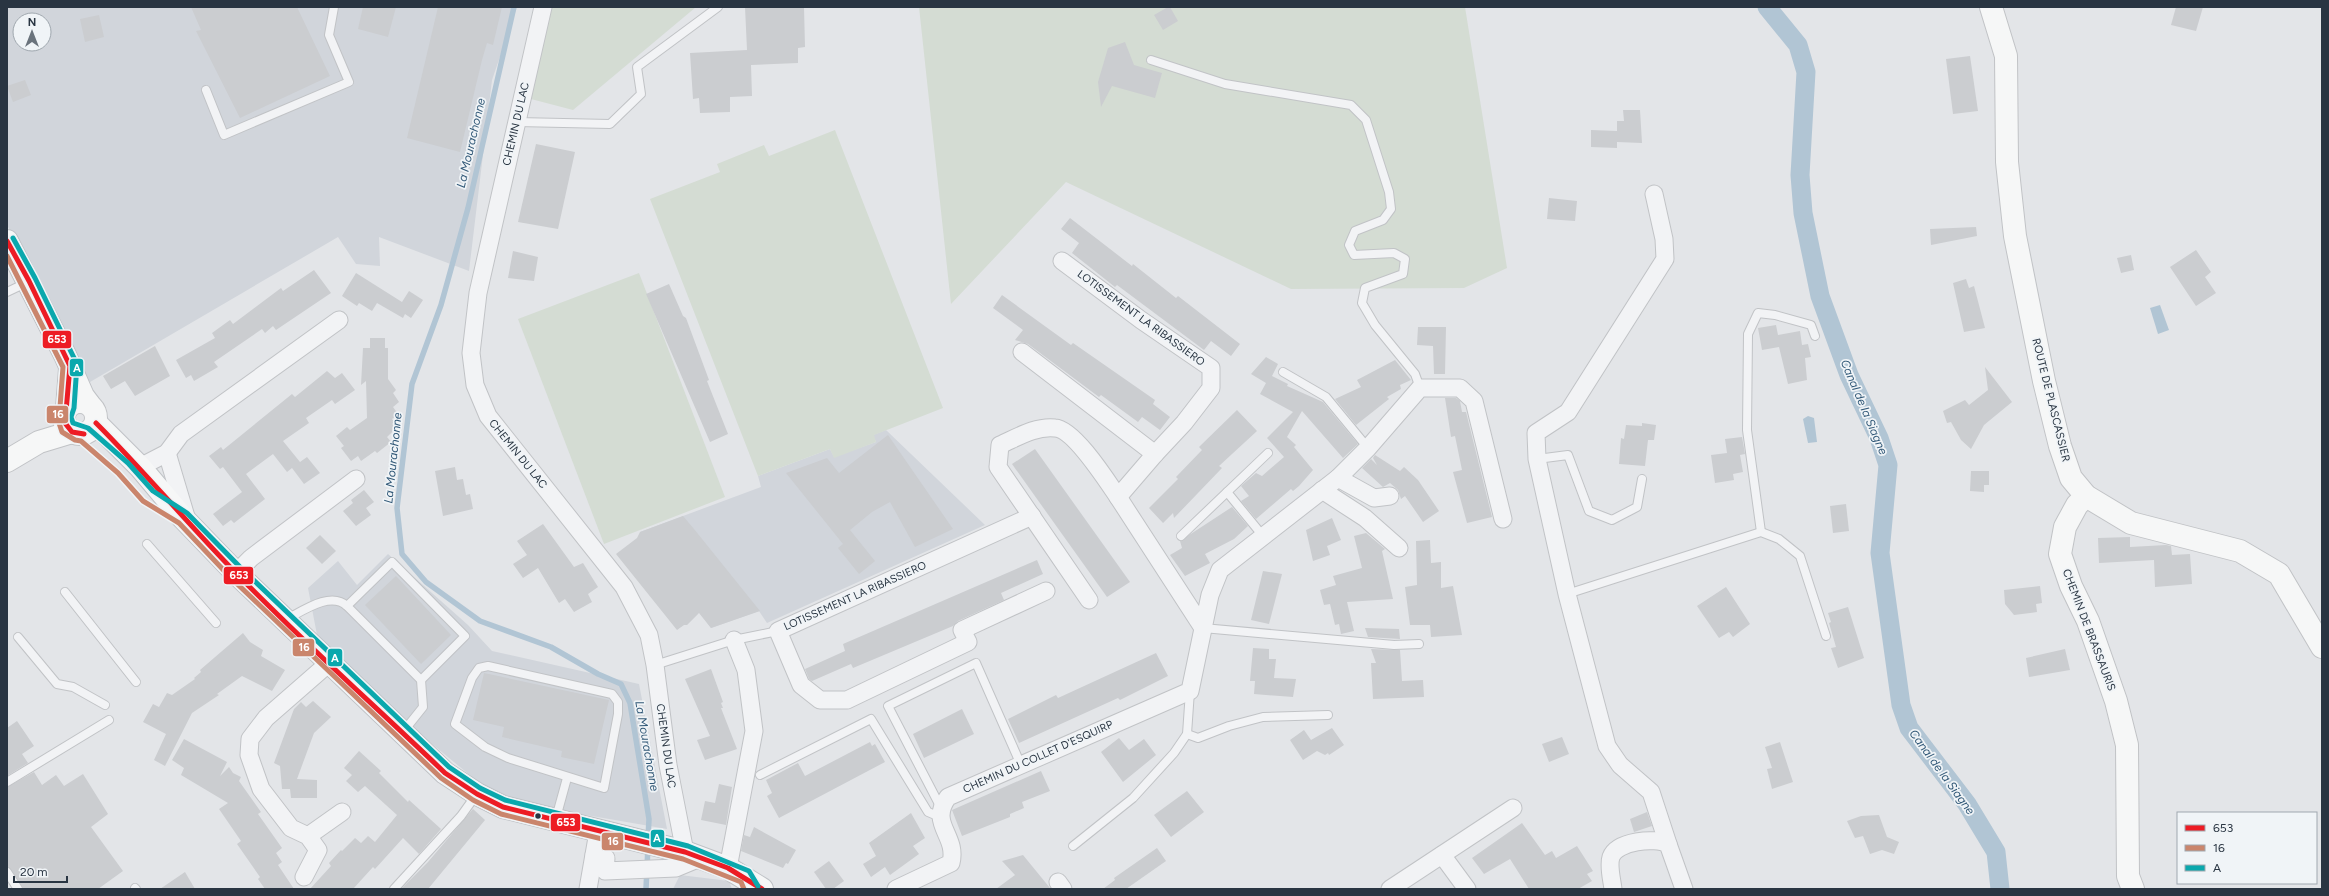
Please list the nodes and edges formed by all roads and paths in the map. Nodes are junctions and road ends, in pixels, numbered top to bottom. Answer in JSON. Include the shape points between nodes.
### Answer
{"nodes":[{"id":1,"x":334,"y":7,"type":"edge"},
{"id":2,"x":543,"y":7,"type":"edge"},
{"id":3,"x":718,"y":7,"type":"edge"},
{"id":4,"x":1991,"y":7,"type":"edge"},
{"id":5,"x":1151,"y":60,"type":"dead end"},
{"id":6,"x":206,"y":90,"type":"dead end"},
{"id":7,"x":517,"y":122,"type":"junction"},
{"id":8,"x":1654,"y":194,"type":"dead end"},
{"id":9,"x":7,"y":241,"type":"edge"},
{"id":10,"x":1062,"y":261,"type":"dead end"},
{"id":11,"x":29,"y":281,"type":"junction"},
{"id":12,"x":7,"y":292,"type":"edge"},
{"id":13,"x":339,"y":320,"type":"dead end"},
{"id":14,"x":1815,"y":336,"type":"dead end"},
{"id":15,"x":1022,"y":352,"type":"dead end"},
{"id":16,"x":1283,"y":372,"type":"dead end"},
{"id":17,"x":1420,"y":388,"type":"junction"},
{"id":18,"x":79,"y":419,"type":"junction"},
{"id":19,"x":1368,"y":448,"type":"junction"},
{"id":20,"x":167,"y":453,"type":"junction"},
{"id":21,"x":1268,"y":453,"type":"dead end"},
{"id":22,"x":1154,"y":454,"type":"junction"},
{"id":23,"x":1537,"y":459,"type":"junction"},
{"id":24,"x":7,"y":461,"type":"edge"},
{"id":25,"x":140,"y":467,"type":"junction"},
{"id":26,"x":356,"y":478,"type":"dead end"},
{"id":27,"x":1338,"y":478,"type":"junction"},
{"id":28,"x":1642,"y":478,"type":"dead end"},
{"id":29,"x":1322,"y":490,"type":"junction"},
{"id":30,"x":1227,"y":492,"type":"junction"},
{"id":31,"x":1390,"y":496,"type":"dead end"},
{"id":32,"x":2086,"y":496,"type":"junction"},
{"id":33,"x":1118,"y":497,"type":"junction"},
{"id":34,"x":1032,"y":516,"type":"junction"},
{"id":35,"x":1503,"y":519,"type":"dead end"},
{"id":36,"x":186,"y":521,"type":"junction"},
{"id":37,"x":1761,"y":532,"type":"junction"},
{"id":38,"x":1181,"y":536,"type":"dead end"},
{"id":39,"x":1263,"y":536,"type":"junction"},
{"id":40,"x":147,"y":544,"type":"dead end"},
{"id":41,"x":1399,"y":548,"type":"dead end"},
{"id":42,"x":236,"y":573,"type":"junction"},
{"id":43,"x":1046,"y":591,"type":"dead end"},
{"id":44,"x":65,"y":592,"type":"dead end"},
{"id":45,"x":1567,"y":594,"type":"junction"},
{"id":46,"x":1089,"y":600,"type":"dead end"},
{"id":47,"x":347,"y":606,"type":"junction"},
{"id":48,"x":284,"y":620,"type":"junction"},
{"id":49,"x":216,"y":622,"type":"dead end"},
{"id":50,"x":1203,"y":628,"type":"junction"},
{"id":51,"x":778,"y":631,"type":"junction"},
{"id":52,"x":1826,"y":636,"type":"dead end"},
{"id":53,"x":18,"y":637,"type":"dead end"},
{"id":54,"x":734,"y":640,"type":"junction"},
{"id":55,"x":1419,"y":644,"type":"dead end"},
{"id":56,"x":2322,"y":647,"type":"edge"},
{"id":57,"x":328,"y":663,"type":"junction"},
{"id":58,"x":655,"y":665,"type":"junction"},
{"id":59,"x":421,"y":680,"type":"junction"},
{"id":60,"x":136,"y":682,"type":"dead end"},
{"id":61,"x":1190,"y":691,"type":"junction"},
{"id":62,"x":105,"y":705,"type":"dead end"},
{"id":63,"x":1328,"y":715,"type":"dead end"},
{"id":64,"x":109,"y":720,"type":"dead end"},
{"id":65,"x":402,"y":734,"type":"junction"},
{"id":66,"x":1186,"y":734,"type":"junction"},
{"id":67,"x":1021,"y":765,"type":"junction"},
{"id":68,"x":760,"y":775,"type":"dead end"},
{"id":69,"x":567,"y":778,"type":"junction"},
{"id":70,"x":7,"y":782,"type":"edge"},
{"id":71,"x":477,"y":794,"type":"junction"},
{"id":72,"x":1513,"y":808,"type":"dead end"},
{"id":73,"x":342,"y":812,"type":"dead end"},
{"id":74,"x":940,"y":812,"type":"junction"},
{"id":75,"x":556,"y":821,"type":"junction"},
{"id":76,"x":606,"y":833,"type":"junction"},
{"id":77,"x":308,"y":836,"type":"junction"},
{"id":78,"x":1668,"y":844,"type":"junction"},
{"id":79,"x":1073,"y":846,"type":"dead end"},
{"id":80,"x":594,"y":855,"type":"junction"},
{"id":81,"x":1442,"y":855,"type":"junction"},
{"id":82,"x":683,"y":856,"type":"junction"},
{"id":83,"x":7,"y":872,"type":"edge"},
{"id":84,"x":304,"y":877,"type":"dead end"},
{"id":85,"x":747,"y":881,"type":"edge"},
{"id":86,"x":18,"y":889,"type":"edge"},
{"id":87,"x":394,"y":889,"type":"edge"},
{"id":88,"x":588,"y":889,"type":"edge"},
{"id":89,"x":896,"y":889,"type":"edge"},
{"id":90,"x":1390,"y":889,"type":"edge"},
{"id":91,"x":1467,"y":889,"type":"edge"},
{"id":92,"x":1613,"y":889,"type":"edge"},
{"id":93,"x":1684,"y":889,"type":"edge"},
{"id":94,"x":2133,"y":889,"type":"edge"}],
"edges":[{"from":1,"to":6,"type":"lane","via":[[328,35],[350,82],[224,135]]},
{"from":2,"to":7,"type":"street","name":"CHEMIN DU LAC"},
{"from":3,"to":7,"type":"lane","via":[[637,68],[641,94],[610,124]]},
{"from":4,"to":32,"type":"street","name":"ROUTE DE PLASCASSIER","via":[[2006,56],[2006,162],[2023,274],[2060,446],[2071,478]]},
{"from":5,"to":17,"type":"lane","via":[[1225,84],[1351,105],[1366,120],[1389,192],[1390,209],[1383,220],[1355,231],[1349,245],[1354,255],[1394,254],[1405,259],[1403,274],[1365,288],[1362,302],[1375,325],[1415,374]]},
{"from":7,"to":58,"type":"street","name":"CHEMIN DU LAC","via":[[478,293],[471,353],[475,385],[488,416],[624,587],[649,635]]},
{"from":8,"to":23,"type":"street","via":[[1664,239],[1665,259],[1568,412],[1536,433]]},
{"from":9,"to":11,"type":"street"},
{"from":10,"to":22,"type":"street","name":"LOTISSEMENT LA RIBASSIERO","via":[[1211,368],[1211,388],[1184,423]]},
{"from":11,"to":12,"type":"lane"},
{"from":11,"to":18,"type":"street","via":[[70,366]]},
{"from":13,"to":20,"type":"street","via":[[181,434]]},
{"from":14,"to":37,"type":"lane","via":[[1812,326],[1775,315],[1758,313],[1748,334],[1747,430]]},
{"from":15,"to":22,"type":"street"},
{"from":16,"to":19,"type":"lane","via":[[1326,397]]},
{"from":17,"to":19,"type":"street"},
{"from":17,"to":35,"type":"street","via":[[1460,388],[1474,401]]},
{"from":18,"to":24,"type":"street"},
{"from":18,"to":25,"type":"street"},
{"from":18,"to":36,"type":"street","via":[[148,496]]},
{"from":19,"to":27,"type":"street"},
{"from":20,"to":25,"type":"street"},
{"from":20,"to":36,"type":"street"},
{"from":21,"to":30,"type":"lane"},
{"from":22,"to":33,"type":"street","name":"LOTISSEMENT LA RIBASSIERO"},
{"from":23,"to":28,"type":"lane","via":[[1568,455],[1589,511],[1612,520],[1637,507]]},
{"from":23,"to":45,"type":"street"},
{"from":25,"to":36,"type":"street"},
{"from":26,"to":42,"type":"street","via":[[251,558]]},
{"from":27,"to":29,"type":"street"},
{"from":27,"to":31,"type":"street","via":[[1374,498]]},
{"from":29,"to":39,"type":"street"},
{"from":29,"to":41,"type":"street","via":[[1365,518]]},
{"from":30,"to":38,"type":"lane"},
{"from":30,"to":39,"type":"lane"},
{"from":32,"to":56,"type":"street","name":"ROUTE DE PLASCASSIER","via":[[2131,523],[2240,550],[2279,574]]},
{"from":32,"to":94,"type":"street","name":"CHEMIN DE BRASSAURIS","via":[[2077,505],[2065,527],[2060,554],[2071,586],[2088,621],[2116,701],[2127,745],[2128,876]]},
{"from":33,"to":34,"type":"street","via":[[1077,441],[1057,427],[1035,429],[1000,445],[998,467]]},
{"from":33,"to":50,"type":"street"},
{"from":34,"to":46,"type":"street"},
{"from":34,"to":51,"type":"street","name":"LOTISSEMENT LA RIBASSIERO"},
{"from":36,"to":42,"type":"street"},
{"from":37,"to":45,"type":"lane"},
{"from":37,"to":52,"type":"lane","via":[[1779,539],[1800,556]]},
{"from":39,"to":50,"type":"street","via":[[1220,570],[1210,596]]},
{"from":40,"to":49,"type":"lane"},
{"from":42,"to":48,"type":"street"},
{"from":43,"to":51,"type":"street","name":"LOTISSEMENT LA RIBASSIERO","via":[[962,630],[968,642],[847,700],[820,700],[801,685]]},
{"from":44,"to":60,"type":"lane"},
{"from":45,"to":78,"type":"street","via":[[1607,746],[1620,765],[1651,792]]},
{"from":47,"to":48,"type":"lane","via":[[341,601],[330,600]]},
{"from":47,"to":59,"type":"lane"},
{"from":47,"to":59,"type":"lane","via":[[392,562],[465,636]]},
{"from":48,"to":57,"type":"street"},
{"from":50,"to":55,"type":"lane","via":[[1394,645]]},
{"from":50,"to":61,"type":"street"},
{"from":51,"to":54,"type":"lane"},
{"from":53,"to":62,"type":"lane","via":[[57,684],[73,687]]},
{"from":54,"to":58,"type":"lane"},
{"from":54,"to":85,"type":"street","via":[[746,670],[754,731]]},
{"from":57,"to":65,"type":"street"},
{"from":57,"to":77,"type":"street","via":[[266,718],[250,739],[249,755],[261,788],[291,828]]},
{"from":58,"to":82,"type":"street","name":"CHEMIN DU LAC"},
{"from":59,"to":65,"type":"lane","via":[[424,707]]},
{"from":61,"to":66,"type":"lane"},
{"from":61,"to":67,"type":"street","name":"CHEMIN DU COLLET D'ESQUIRP"},
{"from":63,"to":66,"type":"lane","via":[[1263,716],[1198,738]]},
{"from":64,"to":70,"type":"lane"},
{"from":65,"to":71,"type":"street","via":[[445,773]]},
{"from":66,"to":79,"type":"lane","via":[[1174,753],[1133,798]]},
{"from":67,"to":74,"type":"street","name":"CHEMIN DU COLLET D'ESQUIRP","via":[[948,797]]},
{"from":67,"to":74,"type":"lane","via":[[976,663],[888,706]]},
{"from":68,"to":74,"type":"lane","via":[[870,719],[928,812]]},
{"from":69,"to":69,"type":"lane","via":[[508,758],[485,747],[455,724],[472,678],[479,668],[488,666],[612,694],[618,702],[618,714],[604,788]]},
{"from":69,"to":75,"type":"lane"},
{"from":71,"to":75,"type":"street","via":[[503,807]]},
{"from":71,"to":87,"type":"lane","via":[[461,816]]},
{"from":72,"to":81,"type":"street"},
{"from":73,"to":77,"type":"street"},
{"from":74,"to":89,"type":"street","via":[[954,854],[951,863]]},
{"from":75,"to":76,"type":"street"},
{"from":76,"to":80,"type":"street"},
{"from":76,"to":82,"type":"street"},
{"from":77,"to":84,"type":"street","via":[[318,850]]},
{"from":78,"to":92,"type":"street","via":[[1661,840],[1639,842],[1616,849],[1611,858]]},
{"from":78,"to":93,"type":"street"},
{"from":80,"to":82,"type":"street","via":[[606,858],[605,871],[630,871]]},
{"from":80,"to":88,"type":"street"},
{"from":81,"to":90,"type":"street"},
{"from":81,"to":91,"type":"street"},
{"from":82,"to":85,"type":"street"},
{"from":83,"to":86,"type":"lane"}]}
